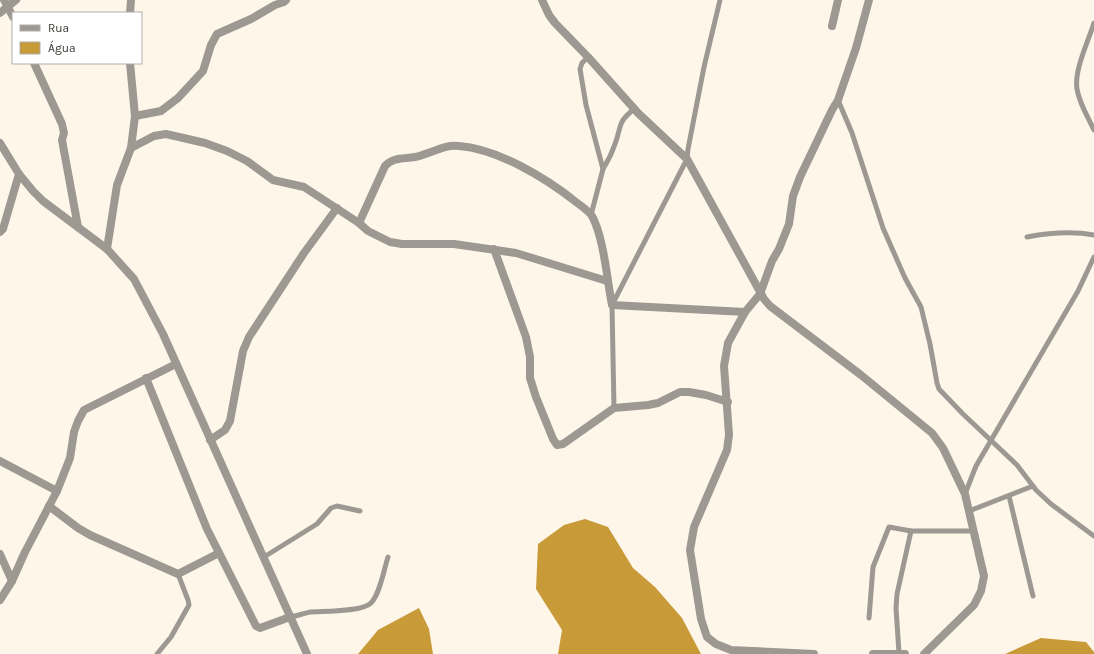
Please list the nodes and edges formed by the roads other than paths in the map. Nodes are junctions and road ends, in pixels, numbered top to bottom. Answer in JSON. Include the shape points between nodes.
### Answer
{"nodes":[{"id":1,"x":16,"y":0,"type":"edge"},
{"id":2,"x":130,"y":0,"type":"edge"},
{"id":3,"x":286,"y":0,"type":"edge"},
{"id":4,"x":542,"y":0,"type":"edge"},
{"id":5,"x":720,"y":0,"type":"edge"},
{"id":6,"x":838,"y":0,"type":"edge"},
{"id":7,"x":869,"y":0,"type":"edge"},
{"id":8,"x":6,"y":3,"type":"edge"},
{"id":9,"x":130,"y":12,"type":"edge"},
{"id":10,"x":0,"y":13,"type":"edge"},
{"id":11,"x":12,"y":15,"type":"edge"},
{"id":12,"x":1094,"y":23,"type":"edge"},
{"id":13,"x":832,"y":26,"type":"dead end"},
{"id":14,"x":588,"y":56,"type":"junction"},
{"id":15,"x":34,"y":64,"type":"edge"},
{"id":16,"x":130,"y":64,"type":"edge"},
{"id":17,"x":838,"y":100,"type":"junction"},
{"id":18,"x":634,"y":109,"type":"junction"},
{"id":19,"x":135,"y":116,"type":"junction"},
{"id":20,"x":1094,"y":130,"type":"edge"},
{"id":21,"x":0,"y":143,"type":"edge"},
{"id":22,"x":131,"y":148,"type":"junction"},
{"id":23,"x":687,"y":159,"type":"junction"},
{"id":24,"x":603,"y":169,"type":"junction"},
{"id":25,"x":19,"y":174,"type":"junction"},
{"id":26,"x":337,"y":208,"type":"junction"},
{"id":27,"x":591,"y":215,"type":"junction"},
{"id":28,"x":359,"y":223,"type":"junction"},
{"id":29,"x":78,"y":227,"type":"junction"},
{"id":30,"x":0,"y":232,"type":"edge"},
{"id":31,"x":1094,"y":234,"type":"edge"},
{"id":32,"x":1027,"y":237,"type":"dead end"},
{"id":33,"x":107,"y":249,"type":"junction"},
{"id":34,"x":494,"y":249,"type":"junction"},
{"id":35,"x":1094,"y":257,"type":"edge"},
{"id":36,"x":608,"y":281,"type":"junction"},
{"id":37,"x":760,"y":294,"type":"junction"},
{"id":38,"x":612,"y":305,"type":"junction"},
{"id":39,"x":745,"y":312,"type":"junction"},
{"id":40,"x":176,"y":364,"type":"junction"},
{"id":41,"x":146,"y":378,"type":"junction"},
{"id":42,"x":728,"y":402,"type":"junction"},
{"id":43,"x":614,"y":408,"type":"junction"},
{"id":44,"x":210,"y":440,"type":"junction"},
{"id":45,"x":991,"y":440,"type":"junction"},
{"id":46,"x":0,"y":461,"type":"edge"},
{"id":47,"x":1033,"y":486,"type":"junction"},
{"id":48,"x":57,"y":490,"type":"junction"},
{"id":49,"x":966,"y":494,"type":"junction"},
{"id":50,"x":1009,"y":496,"type":"junction"},
{"id":51,"x":49,"y":506,"type":"junction"},
{"id":52,"x":360,"y":511,"type":"dead end"},
{"id":53,"x":969,"y":511,"type":"junction"},
{"id":54,"x":911,"y":531,"type":"junction"},
{"id":55,"x":973,"y":531,"type":"junction"},
{"id":56,"x":1094,"y":536,"type":"edge"},
{"id":57,"x":219,"y":553,"type":"junction"},
{"id":58,"x":0,"y":554,"type":"edge"},
{"id":59,"x":264,"y":557,"type":"junction"},
{"id":60,"x":388,"y":557,"type":"dead end"},
{"id":61,"x":178,"y":574,"type":"junction"},
{"id":62,"x":12,"y":581,"type":"junction"},
{"id":63,"x":1033,"y":596,"type":"dead end"},
{"id":64,"x":0,"y":600,"type":"edge"},
{"id":65,"x":290,"y":617,"type":"junction"},
{"id":66,"x":869,"y":618,"type":"dead end"},
{"id":67,"x":157,"y":654,"type":"edge"},
{"id":68,"x":307,"y":654,"type":"edge"},
{"id":69,"x":814,"y":654,"type":"edge"},
{"id":70,"x":873,"y":654,"type":"edge"},
{"id":71,"x":902,"y":654,"type":"edge"},
{"id":72,"x":924,"y":654,"type":"edge"}],
"edges":[{"from":1,"to":8,"type":"street"},
{"from":2,"to":9,"type":"street"},
{"from":3,"to":19,"type":"street","via":[[217,34],[210,45],[203,71],[178,98],[161,111]]},
{"from":4,"to":14,"type":"street","via":[[555,24]]},
{"from":5,"to":23,"type":"lane","via":[[704,66]]},
{"from":6,"to":13,"type":"street"},
{"from":7,"to":17,"type":"street"},
{"from":8,"to":10,"type":"street"},
{"from":8,"to":11,"type":"street"},
{"from":12,"to":20,"type":"lane","via":[[1078,72],[1077,88],[1080,101]]},
{"from":14,"to":18,"type":"street"},
{"from":14,"to":24,"type":"lane","via":[[580,69],[586,105]]},
{"from":15,"to":29,"type":"street","via":[[62,124],[62,140]]},
{"from":16,"to":19,"type":"street"},
{"from":17,"to":37,"type":"street","via":[[800,177],[793,196],[789,224]]},
{"from":17,"to":45,"type":"lane","via":[[852,133],[882,228],[921,307],[937,383],[943,394]]},
{"from":18,"to":23,"type":"street"},
{"from":18,"to":24,"type":"lane","via":[[621,122],[612,153]]},
{"from":19,"to":22,"type":"street"},
{"from":21,"to":25,"type":"street"},
{"from":22,"to":26,"type":"street","via":[[154,136],[166,134],[205,143],[246,161],[273,180],[304,187]]},
{"from":22,"to":33,"type":"street","via":[[117,185]]},
{"from":23,"to":37,"type":"street"},
{"from":23,"to":38,"type":"lane"},
{"from":24,"to":27,"type":"lane"},
{"from":25,"to":29,"type":"street","via":[[44,201]]},
{"from":25,"to":30,"type":"street"},
{"from":26,"to":28,"type":"street"},
{"from":26,"to":44,"type":"street","via":[[249,337],[243,351],[230,421],[225,430]]},
{"from":27,"to":28,"type":"street","via":[[561,190],[509,160],[484,150],[458,146],[388,162]]},
{"from":27,"to":36,"type":"street","via":[[600,241]]},
{"from":28,"to":34,"type":"street","via":[[368,231],[390,242],[454,244]]},
{"from":29,"to":33,"type":"street"},
{"from":31,"to":32,"type":"lane","via":[[1060,233]]},
{"from":33,"to":40,"type":"street","via":[[134,279]]},
{"from":34,"to":36,"type":"street","via":[[516,253]]},
{"from":34,"to":43,"type":"street","via":[[526,337],[530,357],[530,378],[536,397],[557,445],[563,444]]},
{"from":35,"to":45,"type":"lane","via":[[1078,291]]},
{"from":36,"to":38,"type":"street"},
{"from":37,"to":39,"type":"street"},
{"from":37,"to":49,"type":"street","via":[[770,306],[932,434],[943,448]]},
{"from":38,"to":39,"type":"street"},
{"from":38,"to":43,"type":"lane"},
{"from":39,"to":42,"type":"street","via":[[728,343],[724,366]]},
{"from":40,"to":41,"type":"street"},
{"from":40,"to":44,"type":"street"},
{"from":41,"to":48,"type":"street","via":[[84,410],[74,432],[70,458]]},
{"from":41,"to":57,"type":"street"},
{"from":42,"to":43,"type":"street","via":[[706,395],[680,392],[658,403]]},
{"from":42,"to":69,"type":"street","via":[[728,450],[694,527],[690,550],[701,619],[708,637],[716,644],[731,650]]},
{"from":44,"to":59,"type":"street"},
{"from":45,"to":47,"type":"lane","via":[[1017,465]]},
{"from":45,"to":49,"type":"lane","via":[[976,466]]},
{"from":46,"to":48,"type":"street"},
{"from":47,"to":50,"type":"lane"},
{"from":47,"to":56,"type":"lane","via":[[1051,504]]},
{"from":48,"to":51,"type":"street"},
{"from":49,"to":53,"type":"street"},
{"from":50,"to":53,"type":"lane"},
{"from":50,"to":63,"type":"lane"},
{"from":51,"to":61,"type":"street","via":[[90,535]]},
{"from":51,"to":62,"type":"street","via":[[24,552]]},
{"from":52,"to":59,"type":"lane","via":[[337,506],[331,508],[317,524]]},
{"from":53,"to":55,"type":"street"},
{"from":54,"to":55,"type":"lane"},
{"from":54,"to":66,"type":"lane","via":[[891,526],[887,530],[873,567]]},
{"from":54,"to":71,"type":"lane","via":[[897,594],[896,608]]},
{"from":55,"to":72,"type":"street","via":[[984,576],[981,591],[974,605]]},
{"from":57,"to":61,"type":"street"},
{"from":57,"to":65,"type":"street","via":[[256,626],[260,628]]},
{"from":58,"to":62,"type":"street"},
{"from":59,"to":65,"type":"street"},
{"from":60,"to":65,"type":"lane","via":[[377,592],[371,603],[365,607],[311,612]]},
{"from":61,"to":67,"type":"lane","via":[[189,605],[171,637]]},
{"from":62,"to":64,"type":"street"},
{"from":65,"to":68,"type":"street"},
{"from":70,"to":71,"type":"street"}]}
